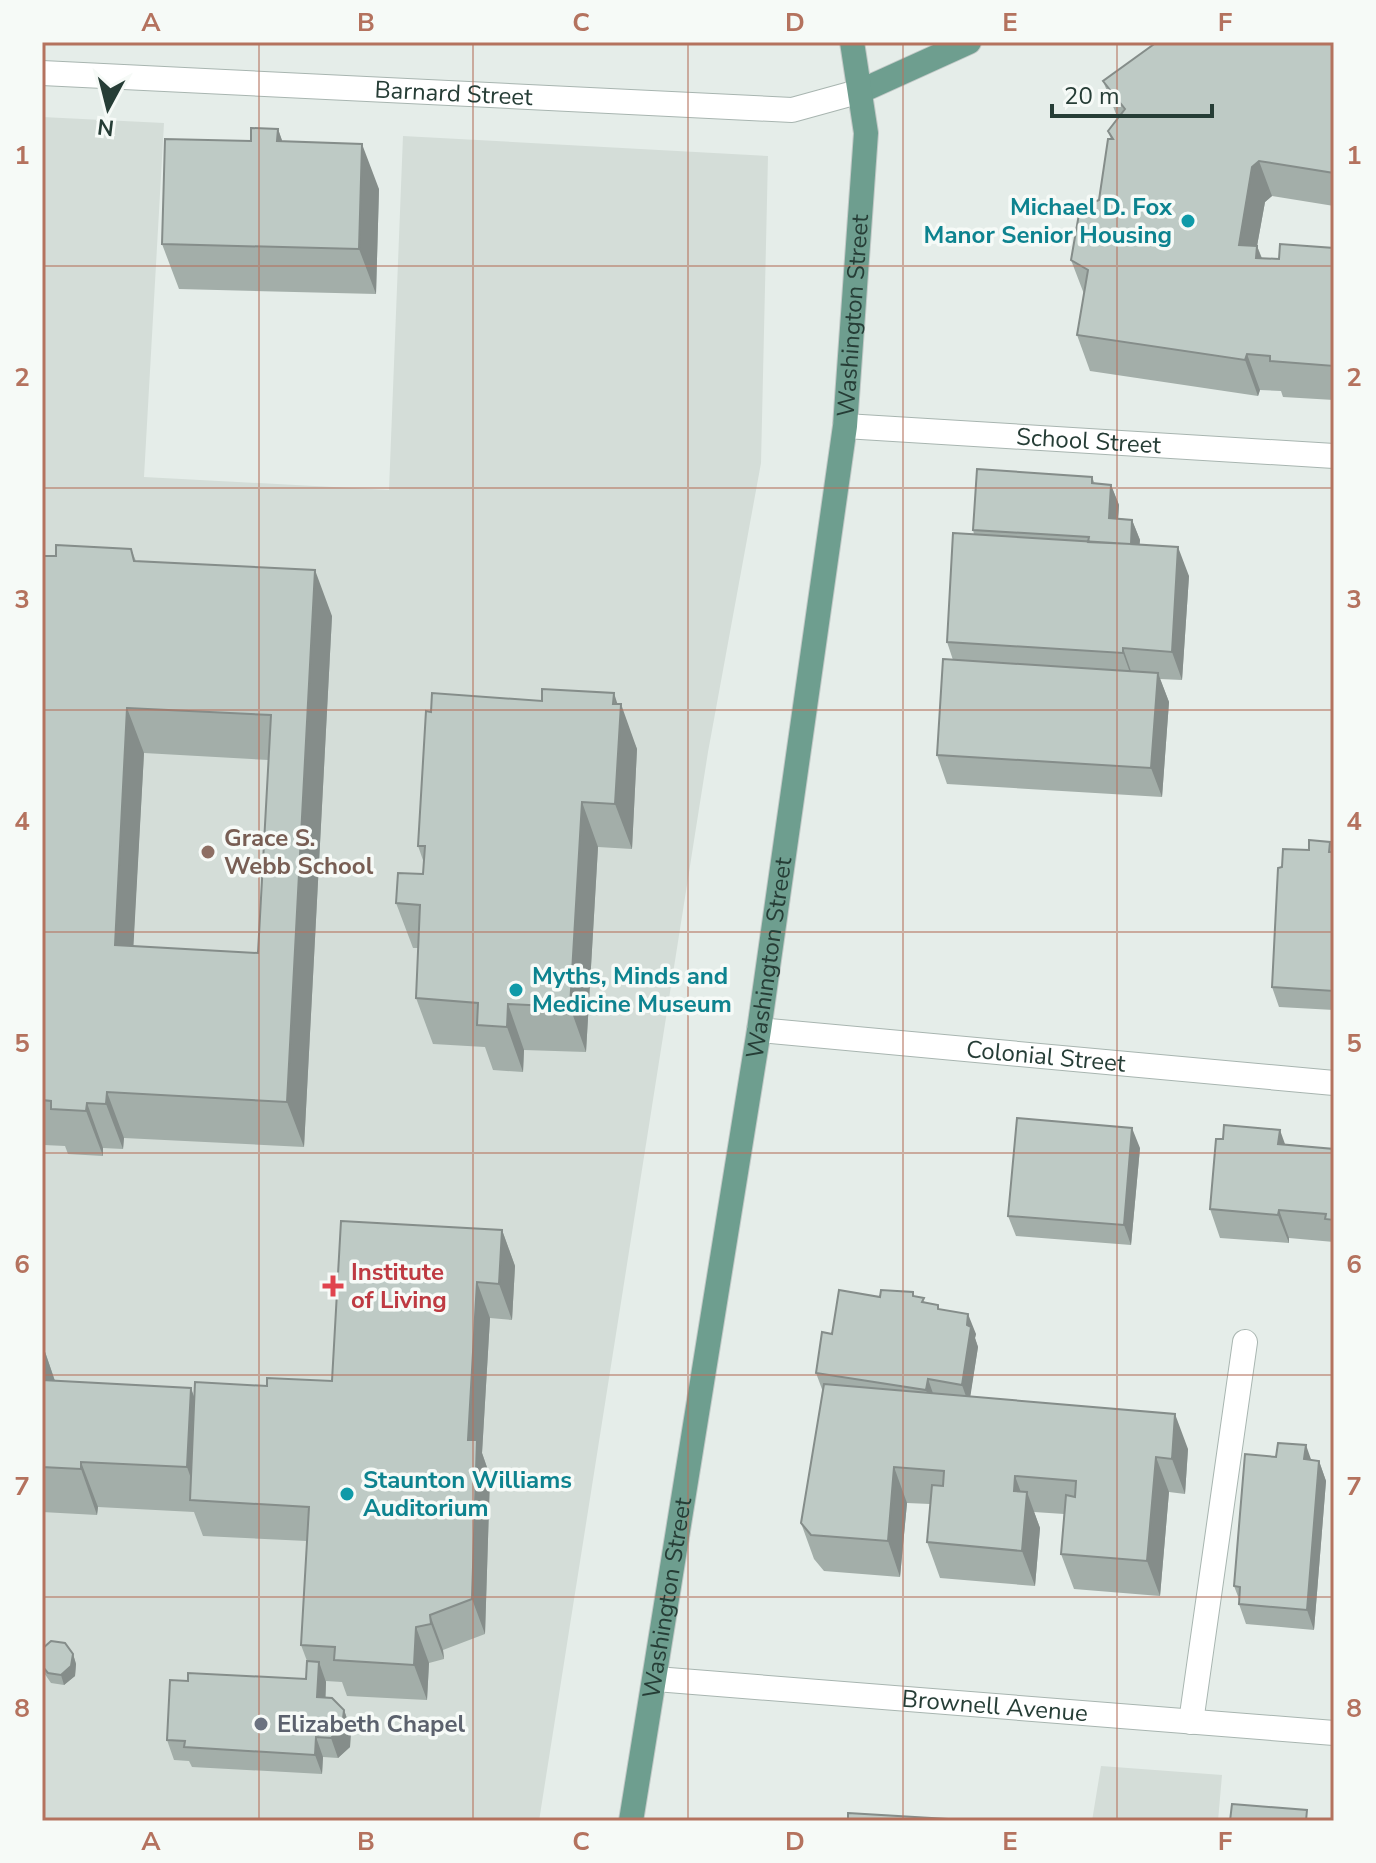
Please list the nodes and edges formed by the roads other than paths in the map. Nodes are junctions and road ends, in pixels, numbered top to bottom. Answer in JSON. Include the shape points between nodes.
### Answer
{"nodes":[{"id":1,"x":852,"y":42,"type":"edge"},
{"id":2,"x":969,"y":42,"type":"edge"},
{"id":3,"x":42,"y":73,"type":"edge"},
{"id":4,"x":861,"y":91,"type":"junction"},
{"id":5,"x":845,"y":426,"type":"junction"},
{"id":6,"x":1334,"y":456,"type":"edge"},
{"id":7,"x":759,"y":1030,"type":"junction"},
{"id":8,"x":1334,"y":1083,"type":"edge"},
{"id":9,"x":1245,"y":1342,"type":"dead end"},
{"id":10,"x":656,"y":1679,"type":"junction"},
{"id":11,"x":1191,"y":1722,"type":"junction"},
{"id":12,"x":1334,"y":1733,"type":"edge"},
{"id":13,"x":631,"y":1821,"type":"edge"}],
"edges":[{"from":1,"to":4,"type":"main road","name":"Washington Street"},
{"from":2,"to":4,"type":"main road"},
{"from":3,"to":4,"type":"street","name":"Barnard Street","via":[[792,110]]},
{"from":4,"to":5,"type":"main road","name":"Washington Street","via":[[866,133]]},
{"from":5,"to":6,"type":"street","name":"School Street"},
{"from":5,"to":7,"type":"main road","name":"Washington Street"},
{"from":7,"to":8,"type":"street","name":"Colonial Street"},
{"from":7,"to":10,"type":"main road","name":"Washington Street"},
{"from":9,"to":11,"type":"street"},
{"from":10,"to":11,"type":"street","name":"Brownell Avenue"},
{"from":10,"to":13,"type":"main road","name":"Washington Street"},
{"from":11,"to":12,"type":"street","name":"Brownell Avenue"}]}
